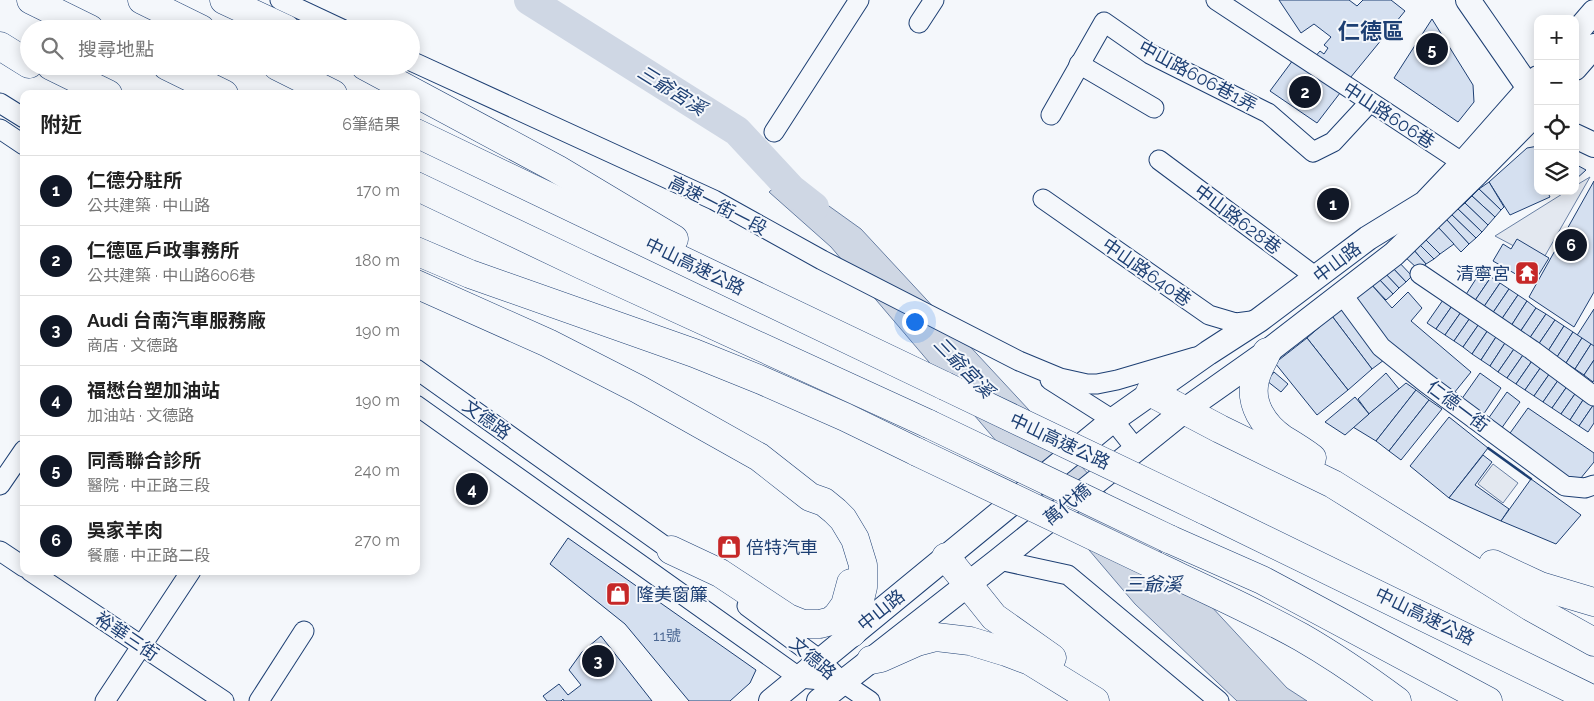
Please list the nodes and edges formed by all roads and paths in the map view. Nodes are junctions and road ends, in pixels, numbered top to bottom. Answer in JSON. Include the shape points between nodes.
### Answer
{"nodes":[{"id":1,"x":31,"y":0,"type":"edge"},
{"id":2,"x":142,"y":0,"type":"edge"},
{"id":3,"x":224,"y":0,"type":"edge"},
{"id":4,"x":280,"y":0,"type":"edge"},
{"id":5,"x":859,"y":0,"type":"edge"},
{"id":6,"x":934,"y":0,"type":"edge"},
{"id":7,"x":1216,"y":0,"type":"edge"},
{"id":8,"x":1468,"y":0,"type":"edge"},
{"id":9,"x":1594,"y":12,"type":"edge"},
{"id":10,"x":72,"y":20,"type":"edge"},
{"id":11,"x":182,"y":20,"type":"edge"},
{"id":12,"x":267,"y":20,"type":"edge"},
{"id":13,"x":323,"y":20,"type":"edge"},
{"id":14,"x":920,"y":24,"type":"dead end"},
{"id":15,"x":1579,"y":29,"type":"edge"},
{"id":16,"x":0,"y":42,"type":"edge"},
{"id":17,"x":0,"y":46,"type":"edge"},
{"id":18,"x":1594,"y":46,"type":"edge"},
{"id":19,"x":20,"y":52,"type":"edge"},
{"id":20,"x":20,"y":58,"type":"edge"},
{"id":21,"x":1579,"y":63,"type":"edge"},
{"id":22,"x":1079,"y":64,"type":"junction"},
{"id":23,"x":420,"y":65,"type":"edge"},
{"id":24,"x":46,"y":75,"type":"edge"},
{"id":25,"x":69,"y":75,"type":"edge"},
{"id":26,"x":185,"y":75,"type":"edge"},
{"id":27,"x":294,"y":75,"type":"edge"},
{"id":28,"x":382,"y":75,"type":"edge"},
{"id":29,"x":1534,"y":87,"type":"edge"},
{"id":30,"x":1534,"y":89,"type":"edge"},
{"id":31,"x":71,"y":90,"type":"edge"},
{"id":32,"x":100,"y":90,"type":"edge"},
{"id":33,"x":216,"y":90,"type":"edge"},
{"id":34,"x":325,"y":90,"type":"edge"},
{"id":35,"x":410,"y":90,"type":"edge"},
{"id":36,"x":420,"y":95,"type":"edge"},
{"id":37,"x":1370,"y":102,"type":"junction"},
{"id":38,"x":0,"y":103,"type":"edge"},
{"id":39,"x":1154,"y":108,"type":"dead end"},
{"id":40,"x":1050,"y":115,"type":"dead end"},
{"id":41,"x":1534,"y":115,"type":"edge"},
{"id":42,"x":20,"y":116,"type":"edge"},
{"id":43,"x":1579,"y":121,"type":"edge"},
{"id":44,"x":1594,"y":127,"type":"edge"},
{"id":45,"x":0,"y":129,"type":"edge"},
{"id":46,"x":774,"y":132,"type":"dead end"},
{"id":47,"x":420,"y":135,"type":"edge"},
{"id":48,"x":1579,"y":138,"type":"edge"},
{"id":49,"x":20,"y":142,"type":"edge"},
{"id":50,"x":1594,"y":144,"type":"edge"},
{"id":51,"x":1159,"y":160,"type":"dead end"},
{"id":52,"x":1463,"y":163,"type":"junction"},
{"id":53,"x":420,"y":188,"type":"edge"},
{"id":54,"x":1043,"y":199,"type":"dead end"},
{"id":55,"x":420,"y":253,"type":"edge"},
{"id":56,"x":1420,"y":274,"type":"dead end"},
{"id":57,"x":1316,"y":277,"type":"junction"},
{"id":58,"x":420,"y":286,"type":"edge"},
{"id":59,"x":1342,"y":294,"type":"junction"},
{"id":60,"x":1259,"y":320,"type":"junction"},
{"id":61,"x":830,"y":332,"type":"junction"},
{"id":62,"x":1267,"y":352,"type":"junction"},
{"id":63,"x":1208,"y":353,"type":"junction"},
{"id":64,"x":1019,"y":361,"type":"junction"},
{"id":65,"x":420,"y":372,"type":"edge"},
{"id":66,"x":1150,"y":392,"type":"junction"},
{"id":67,"x":1594,"y":396,"type":"edge"},
{"id":68,"x":420,"y":408,"type":"edge"},
{"id":69,"x":1185,"y":410,"type":"junction"},
{"id":70,"x":1113,"y":420,"type":"junction"},
{"id":71,"x":1130,"y":454,"type":"junction"},
{"id":72,"x":20,"y":456,"type":"edge"},
{"id":73,"x":1334,"y":484,"type":"junction"},
{"id":74,"x":0,"y":485,"type":"edge"},
{"id":75,"x":1594,"y":485,"type":"edge"},
{"id":76,"x":810,"y":497,"type":"junction"},
{"id":77,"x":1389,"y":518,"type":"junction"},
{"id":78,"x":992,"y":520,"type":"joint"},
{"id":79,"x":670,"y":550,"type":"junction"},
{"id":80,"x":0,"y":551,"type":"edge"},
{"id":81,"x":946,"y":557,"type":"junction"},
{"id":82,"x":999,"y":560,"type":"junction"},
{"id":83,"x":20,"y":564,"type":"edge"},
{"id":84,"x":36,"y":575,"type":"edge"},
{"id":85,"x":188,"y":575,"type":"edge"},
{"id":86,"x":967,"y":585,"type":"junction"},
{"id":87,"x":1594,"y":602,"type":"edge"},
{"id":88,"x":304,"y":631,"type":"dead end"},
{"id":89,"x":852,"y":633,"type":"junction"},
{"id":90,"x":1594,"y":642,"type":"edge"},
{"id":91,"x":141,"y":645,"type":"junction"},
{"id":92,"x":820,"y":660,"type":"junction"},
{"id":93,"x":871,"y":660,"type":"junction"},
{"id":94,"x":800,"y":678,"type":"junction"},
{"id":95,"x":842,"y":682,"type":"junction"},
{"id":96,"x":1594,"y":700,"type":"edge"},
{"id":97,"x":105,"y":701,"type":"edge"},
{"id":98,"x":224,"y":701,"type":"edge"},
{"id":99,"x":259,"y":701,"type":"edge"},
{"id":100,"x":771,"y":701,"type":"edge"},
{"id":101,"x":819,"y":701,"type":"edge"},
{"id":102,"x":870,"y":701,"type":"edge"},
{"id":103,"x":1095,"y":701,"type":"edge"},
{"id":104,"x":1113,"y":701,"type":"edge"},
{"id":105,"x":1219,"y":701,"type":"edge"},
{"id":106,"x":1396,"y":701,"type":"edge"},
{"id":107,"x":1488,"y":701,"type":"edge"}],
"edges":[{"from":1,"to":10,"type":"highway"},
{"from":2,"to":11,"type":"highway"},
{"from":3,"to":12,"type":"highway"},
{"from":4,"to":13,"type":"street"},
{"from":5,"to":46,"type":"street"},
{"from":6,"to":14,"type":"street"},
{"from":7,"to":37,"type":"street","name":"中山路606巷"},
{"from":8,"to":29,"type":"main road"},
{"from":9,"to":15,"type":"main road"},
{"from":16,"to":19,"type":"highway"},
{"from":17,"to":20,"type":"highway"},
{"from":18,"to":21,"type":"main road"},
{"from":22,"to":37,"type":"street","name":"中山路606巷1弄","via":[[1104,22],[1150,54],[1268,113],[1313,152],[1334,142]]},
{"from":22,"to":39,"type":"street"},
{"from":22,"to":40,"type":"street","name":"中山路606巷1弄"},
{"from":23,"to":64,"type":"street","name":"高速一街一段","via":[[714,200],[822,260]]},
{"from":24,"to":31,"type":"highway"},
{"from":25,"to":32,"type":"highway"},
{"from":26,"to":33,"type":"highway"},
{"from":27,"to":34,"type":"highway"},
{"from":28,"to":35,"type":"highway"},
{"from":30,"to":52,"type":"main road","name":"中山路"},
{"from":36,"to":61,"type":"highway","via":[[557,168]]},
{"from":37,"to":52,"type":"street","name":"中山路606巷"},
{"from":38,"to":42,"type":"street"},
{"from":41,"to":59,"type":"main road","name":"中山路","via":[[1394,254]]},
{"from":43,"to":44,"type":"main road"},
{"from":45,"to":49,"type":"street"},
{"from":47,"to":61,"type":"highway","name":"中山高速公路"},
{"from":48,"to":50,"type":"main road"},
{"from":51,"to":57,"type":"street","name":"中山路628巷"},
{"from":52,"to":57,"type":"main road","name":"中山路","via":[[1425,203],[1368,238]]},
{"from":53,"to":107,"type":"highway","bridge":true,"via":[[1262,580]]},
{"from":54,"to":60,"type":"street","name":"中山路640巷","via":[[1210,315],[1236,322]]},
{"from":55,"to":106,"type":"highway","bridge":true,"via":[[470,274],[686,350],[845,417],[1248,609],[1330,655]]},
{"from":56,"to":67,"type":"street"},
{"from":57,"to":60,"type":"main road","name":"中山路"},
{"from":58,"to":76,"type":"highway","via":[[548,343],[638,390],[759,458]]},
{"from":59,"to":62,"type":"main road","name":"中山路"},
{"from":59,"to":75,"type":"street","name":"仁德一街","via":[[1380,347],[1426,383],[1566,486],[1585,488]]},
{"from":60,"to":63,"type":"main road","name":"中山路"},
{"from":61,"to":96,"type":"highway","name":"中山高速公路","bridge":true,"via":[[1277,544]]},
{"from":62,"to":69,"type":"main road","name":"中山路"},
{"from":62,"to":73,"type":"highway","via":[[1254,384],[1258,412],[1272,431],[1311,457]]},
{"from":63,"to":64,"type":"street","name":"高速一街一段","via":[[1097,384],[1060,378]]},
{"from":63,"to":66,"type":"main road","name":"中山路"},
{"from":64,"to":70,"type":"street","name":"高速一街一段"},
{"from":65,"to":79,"type":"street","name":"文德路"},
{"from":66,"to":69,"type":"highway"},
{"from":66,"to":70,"type":"main road","name":"中山路"},
{"from":68,"to":94,"type":"street","name":"文德路"},
{"from":69,"to":71,"type":"main road","name":"中山路"},
{"from":69,"to":73,"type":"highway"},
{"from":70,"to":71,"type":"street","name":"高速一街一段"},
{"from":70,"to":78,"type":"main road","name":"萬代橋","bridge":true},
{"from":71,"to":82,"type":"main road","name":"萬代橋","bridge":true},
{"from":72,"to":74,"type":"street"},
{"from":73,"to":77,"type":"highway"},
{"from":76,"to":79,"type":"highway","via":[[817,510],[841,534],[849,558],[850,590],[842,612],[831,621],[811,625],[797,622],[720,573]]},
{"from":76,"to":89,"type":"highway","via":[[824,502],[843,519],[862,556],[863,586]]},
{"from":77,"to":87,"type":"highway","via":[[1450,542],[1526,581]]},
{"from":77,"to":90,"type":"highway","via":[[1531,607]]},
{"from":78,"to":81,"type":"main road","name":"中山路"},
{"from":79,"to":92,"type":"street","name":"文德路"},
{"from":80,"to":83,"type":"street"},
{"from":81,"to":86,"type":"highway"},
{"from":81,"to":89,"type":"main road","name":"中山路"},
{"from":82,"to":86,"type":"main road","name":"中山路"},
{"from":82,"to":105,"type":"street","via":[[1068,575]]},
{"from":84,"to":91,"type":"street","name":"裕華三街"},
{"from":85,"to":91,"type":"street"},
{"from":86,"to":93,"type":"main road","name":"中山路"},
{"from":86,"to":104,"type":"highway","via":[[994,617]]},
{"from":88,"to":99,"type":"street"},
{"from":89,"to":92,"type":"main road","name":"中山路"},
{"from":91,"to":97,"type":"street"},
{"from":91,"to":98,"type":"street","name":"裕華三街"},
{"from":92,"to":94,"type":"main road","name":"中山路"},
{"from":92,"to":95,"type":"street","name":"文德路"},
{"from":93,"to":95,"type":"main road","name":"中山路"},
{"from":93,"to":103,"type":"highway","via":[[936,637],[970,641],[1030,661]]},
{"from":94,"to":95,"type":"street","name":"文德路"},
{"from":94,"to":100,"type":"main road","name":"中山路"},
{"from":95,"to":101,"type":"main road","name":"中山路"},
{"from":95,"to":102,"type":"street"}]}
